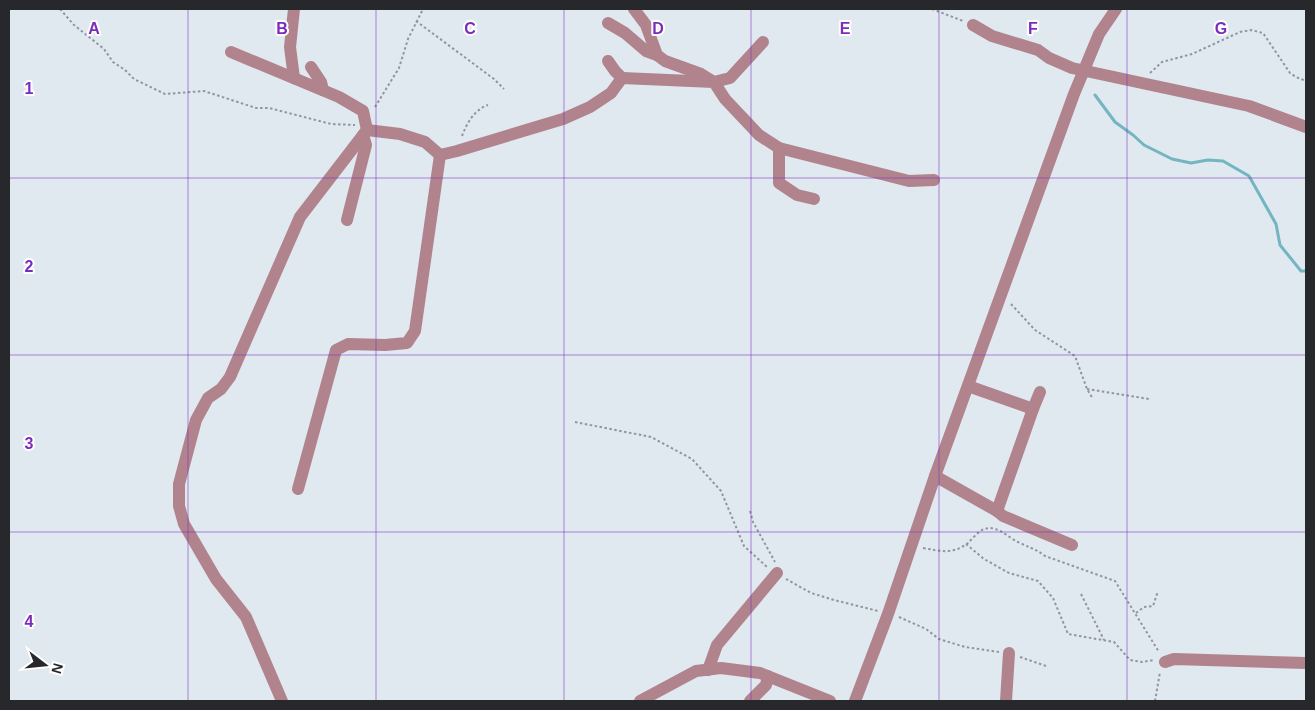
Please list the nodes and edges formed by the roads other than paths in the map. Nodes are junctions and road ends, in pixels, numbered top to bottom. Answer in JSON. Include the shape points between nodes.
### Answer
{"nodes":[{"id":1,"x":294,"y":9,"type":"edge"},
{"id":2,"x":634,"y":9,"type":"edge"},
{"id":3,"x":1116,"y":9,"type":"edge"},
{"id":4,"x":608,"y":23,"type":"dead end"},
{"id":5,"x":973,"y":25,"type":"road end"},
{"id":6,"x":763,"y":42,"type":"dead end"},
{"id":7,"x":231,"y":52,"type":"dead end"},
{"id":8,"x":657,"y":55,"type":"junction"},
{"id":9,"x":608,"y":62,"type":"dead end"},
{"id":10,"x":311,"y":67,"type":"dead end"},
{"id":11,"x":1084,"y":70,"type":"junction"},
{"id":12,"x":294,"y":78,"type":"junction"},
{"id":13,"x":622,"y":78,"type":"junction"},
{"id":14,"x":714,"y":82,"type":"junction"},
{"id":15,"x":323,"y":90,"type":"junction"},
{"id":16,"x":1306,"y":127,"type":"edge"},
{"id":17,"x":365,"y":132,"type":"junction"},
{"id":18,"x":779,"y":148,"type":"junction"},
{"id":19,"x":440,"y":155,"type":"junction"},
{"id":20,"x":934,"y":180,"type":"dead end"},
{"id":21,"x":814,"y":199,"type":"dead end"},
{"id":22,"x":347,"y":220,"type":"dead end"},
{"id":23,"x":968,"y":386,"type":"junction"},
{"id":24,"x":1040,"y":392,"type":"dead end"},
{"id":25,"x":1033,"y":409,"type":"junction"},
{"id":26,"x":934,"y":476,"type":"junction"},
{"id":27,"x":298,"y":489,"type":"dead end"},
{"id":28,"x":997,"y":510,"type":"junction"},
{"id":29,"x":1072,"y":545,"type":"dead end"},
{"id":30,"x":777,"y":573,"type":"road end"},
{"id":31,"x":1009,"y":653,"type":"road end"},
{"id":32,"x":1165,"y":662,"type":"road end"},
{"id":33,"x":1306,"y":663,"type":"edge"},
{"id":34,"x":708,"y":670,"type":"junction"},
{"id":35,"x":768,"y":676,"type":"junction"},
{"id":36,"x":282,"y":701,"type":"edge"},
{"id":37,"x":640,"y":701,"type":"edge"},
{"id":38,"x":750,"y":701,"type":"edge"},
{"id":39,"x":830,"y":701,"type":"edge"},
{"id":40,"x":855,"y":701,"type":"edge"},
{"id":41,"x":1006,"y":701,"type":"edge"}],
"edges":[{"from":1,"to":12,"type":"street","via":[[290,47]]},
{"from":2,"to":8,"type":"street","via":[[646,25]]},
{"from":3,"to":11,"type":"street","via":[[1099,34]]},
{"from":4,"to":8,"type":"street","via":[[646,51]]},
{"from":5,"to":11,"type":"street","via":[[992,36],[1038,50],[1049,58]]},
{"from":6,"to":14,"type":"street","via":[[730,78]]},
{"from":7,"to":12,"type":"street"},
{"from":8,"to":14,"type":"street","via":[[665,62]]},
{"from":9,"to":13,"type":"street"},
{"from":10,"to":15,"type":"street"},
{"from":11,"to":16,"type":"street","via":[[1249,106]]},
{"from":11,"to":23,"type":"street"},
{"from":12,"to":15,"type":"street"},
{"from":13,"to":14,"type":"street"},
{"from":13,"to":19,"type":"street","via":[[611,93],[563,119]]},
{"from":14,"to":18,"type":"street","via":[[759,135]]},
{"from":15,"to":17,"type":"street","via":[[363,111]]},
{"from":17,"to":19,"type":"street","via":[[400,134],[425,142]]},
{"from":17,"to":22,"type":"street","via":[[366,145]]},
{"from":17,"to":36,"type":"street","via":[[300,217],[230,377],[208,398],[196,420],[179,484],[179,506],[184,524],[216,579],[246,617]]},
{"from":18,"to":20,"type":"street","via":[[909,181]]},
{"from":18,"to":21,"type":"street","via":[[779,183],[797,195]]},
{"from":19,"to":27,"type":"street","via":[[415,331],[407,344],[348,344],[336,350]]},
{"from":23,"to":25,"type":"street"},
{"from":23,"to":26,"type":"street"},
{"from":24,"to":25,"type":"street"},
{"from":25,"to":28,"type":"street"},
{"from":26,"to":28,"type":"street"},
{"from":26,"to":40,"type":"street"},
{"from":28,"to":29,"type":"street","via":[[1003,516]]},
{"from":30,"to":34,"type":"street","via":[[717,645]]},
{"from":31,"to":41,"type":"street"},
{"from":32,"to":33,"type":"street","via":[[1174,659]]},
{"from":34,"to":35,"type":"street","via":[[721,668]]},
{"from":34,"to":37,"type":"street","via":[[696,671]]},
{"from":35,"to":38,"type":"street","via":[[766,685]]},
{"from":35,"to":39,"type":"street"}]}
